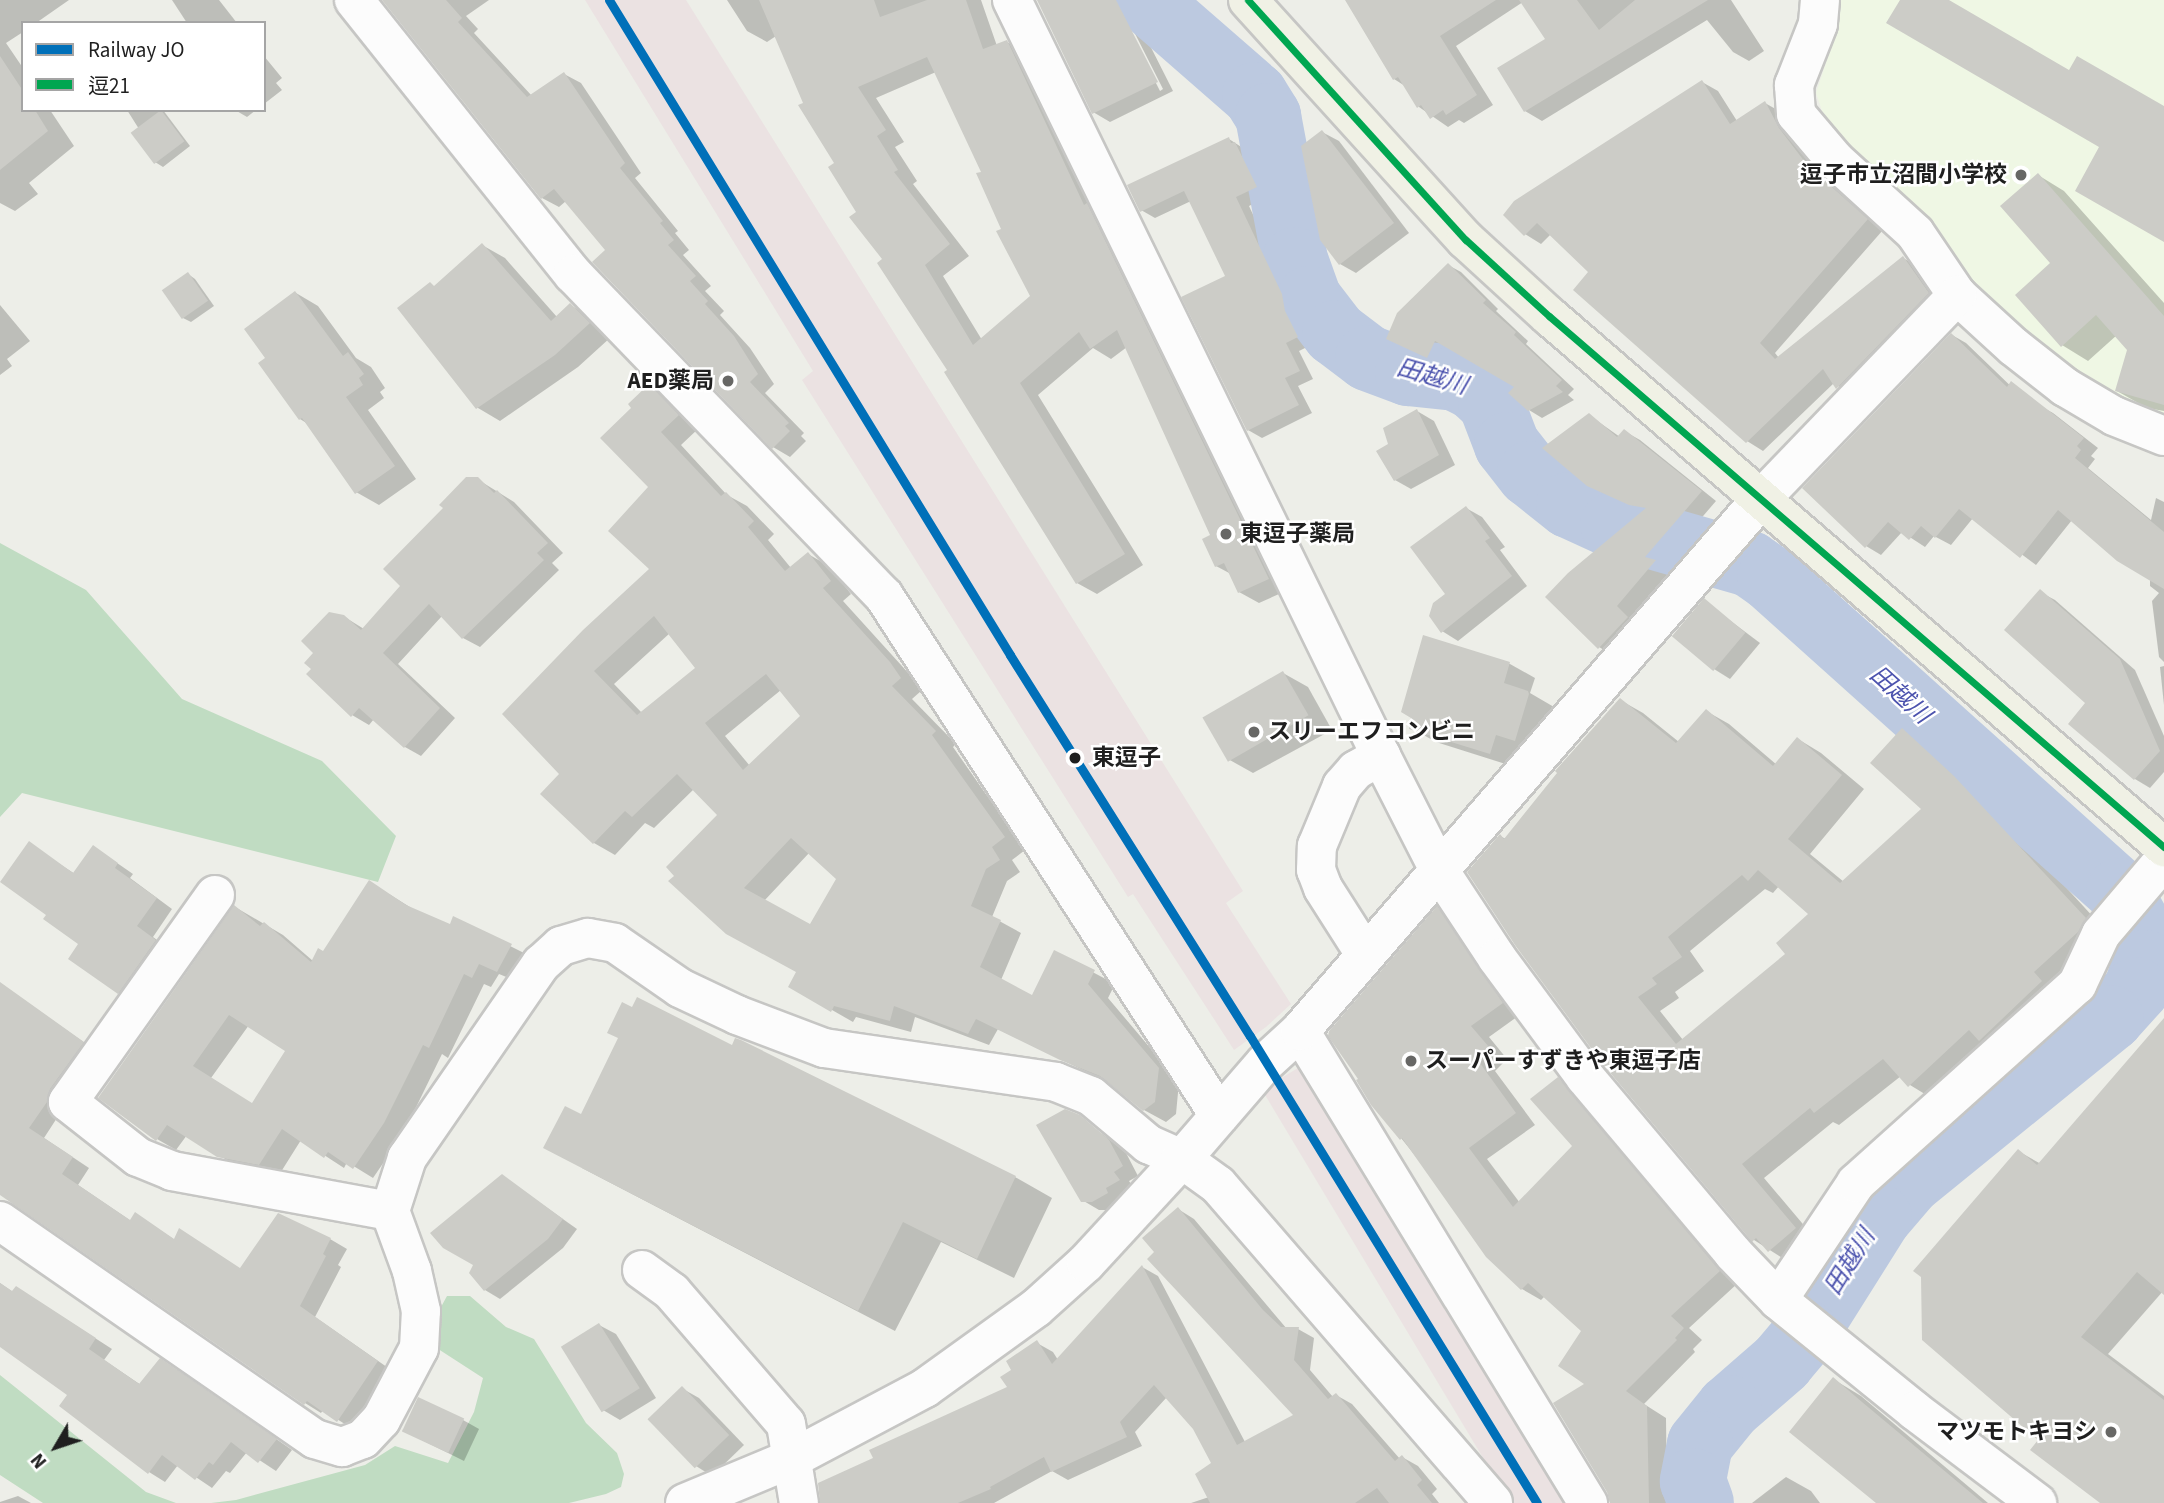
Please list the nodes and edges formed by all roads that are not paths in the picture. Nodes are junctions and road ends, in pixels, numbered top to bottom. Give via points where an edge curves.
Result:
1 (354, 0) edge
2 (1013, 0) edge
3 (1248, 0) edge
4 (1820, 0) edge
5 (1957, 295) junction
6 (2164, 436) edge
7 (1761, 499) junction
8 (1381, 755) junction
9 (2164, 847) edge
10 (2164, 860) edge
11 (1439, 870) junction
12 (215, 895) dead end
13 (1365, 954) junction
14 (1300, 1031) junction
15 (1219, 1115) junction
16 (1182, 1159) junction
17 (390, 1211) junction
18 (0, 1221) edge
19 (642, 1270) dead end
20 (1783, 1305) junction
21 (793, 1458) junction
22 (685, 1503) edge
23 (799, 1503) edge
24 (1493, 1503) edge
25 (1588, 1503) edge
26 (2037, 1503) edge

1 - 15 street via 573,274 884,596
2 - 8 street
3 - 7 main road via 1466,240
4 - 5 street via 1818,24 1794,85 1797,114 1835,160 1915,233
5 - 6 street via 2064,387 2114,416
5 - 7 street
7 - 9 main road
7 - 11 street
8 - 11 street
8 - 13 street via 1356,770 1342,786 1317,846 1316,870 1323,888
10 - 20 street via 2101,934 2077,985 1856,1183
11 - 13 street
11 - 20 street via 1497,958 1586,1077 1733,1253
12 - 17 street via 68,1102 138,1157 172,1171
13 - 14 street
14 - 15 street via 1265,1062
14 - 25 street
15 - 16 street
16 - 17 street via 1148,1144 1091,1096 1056,1082 824,1048 680,988 615,943 588,938 561,946 541,964 407,1158
16 - 21 street via 1086,1263 1017,1322 925,1388
16 - 24 street via 1218,1185
17 - 18 street via 421,1311 419,1348 381,1420 363,1439 342,1447 315,1439
19 - 21 street via 672,1292 786,1424
20 - 26 street
21 - 22 street
21 - 23 street

